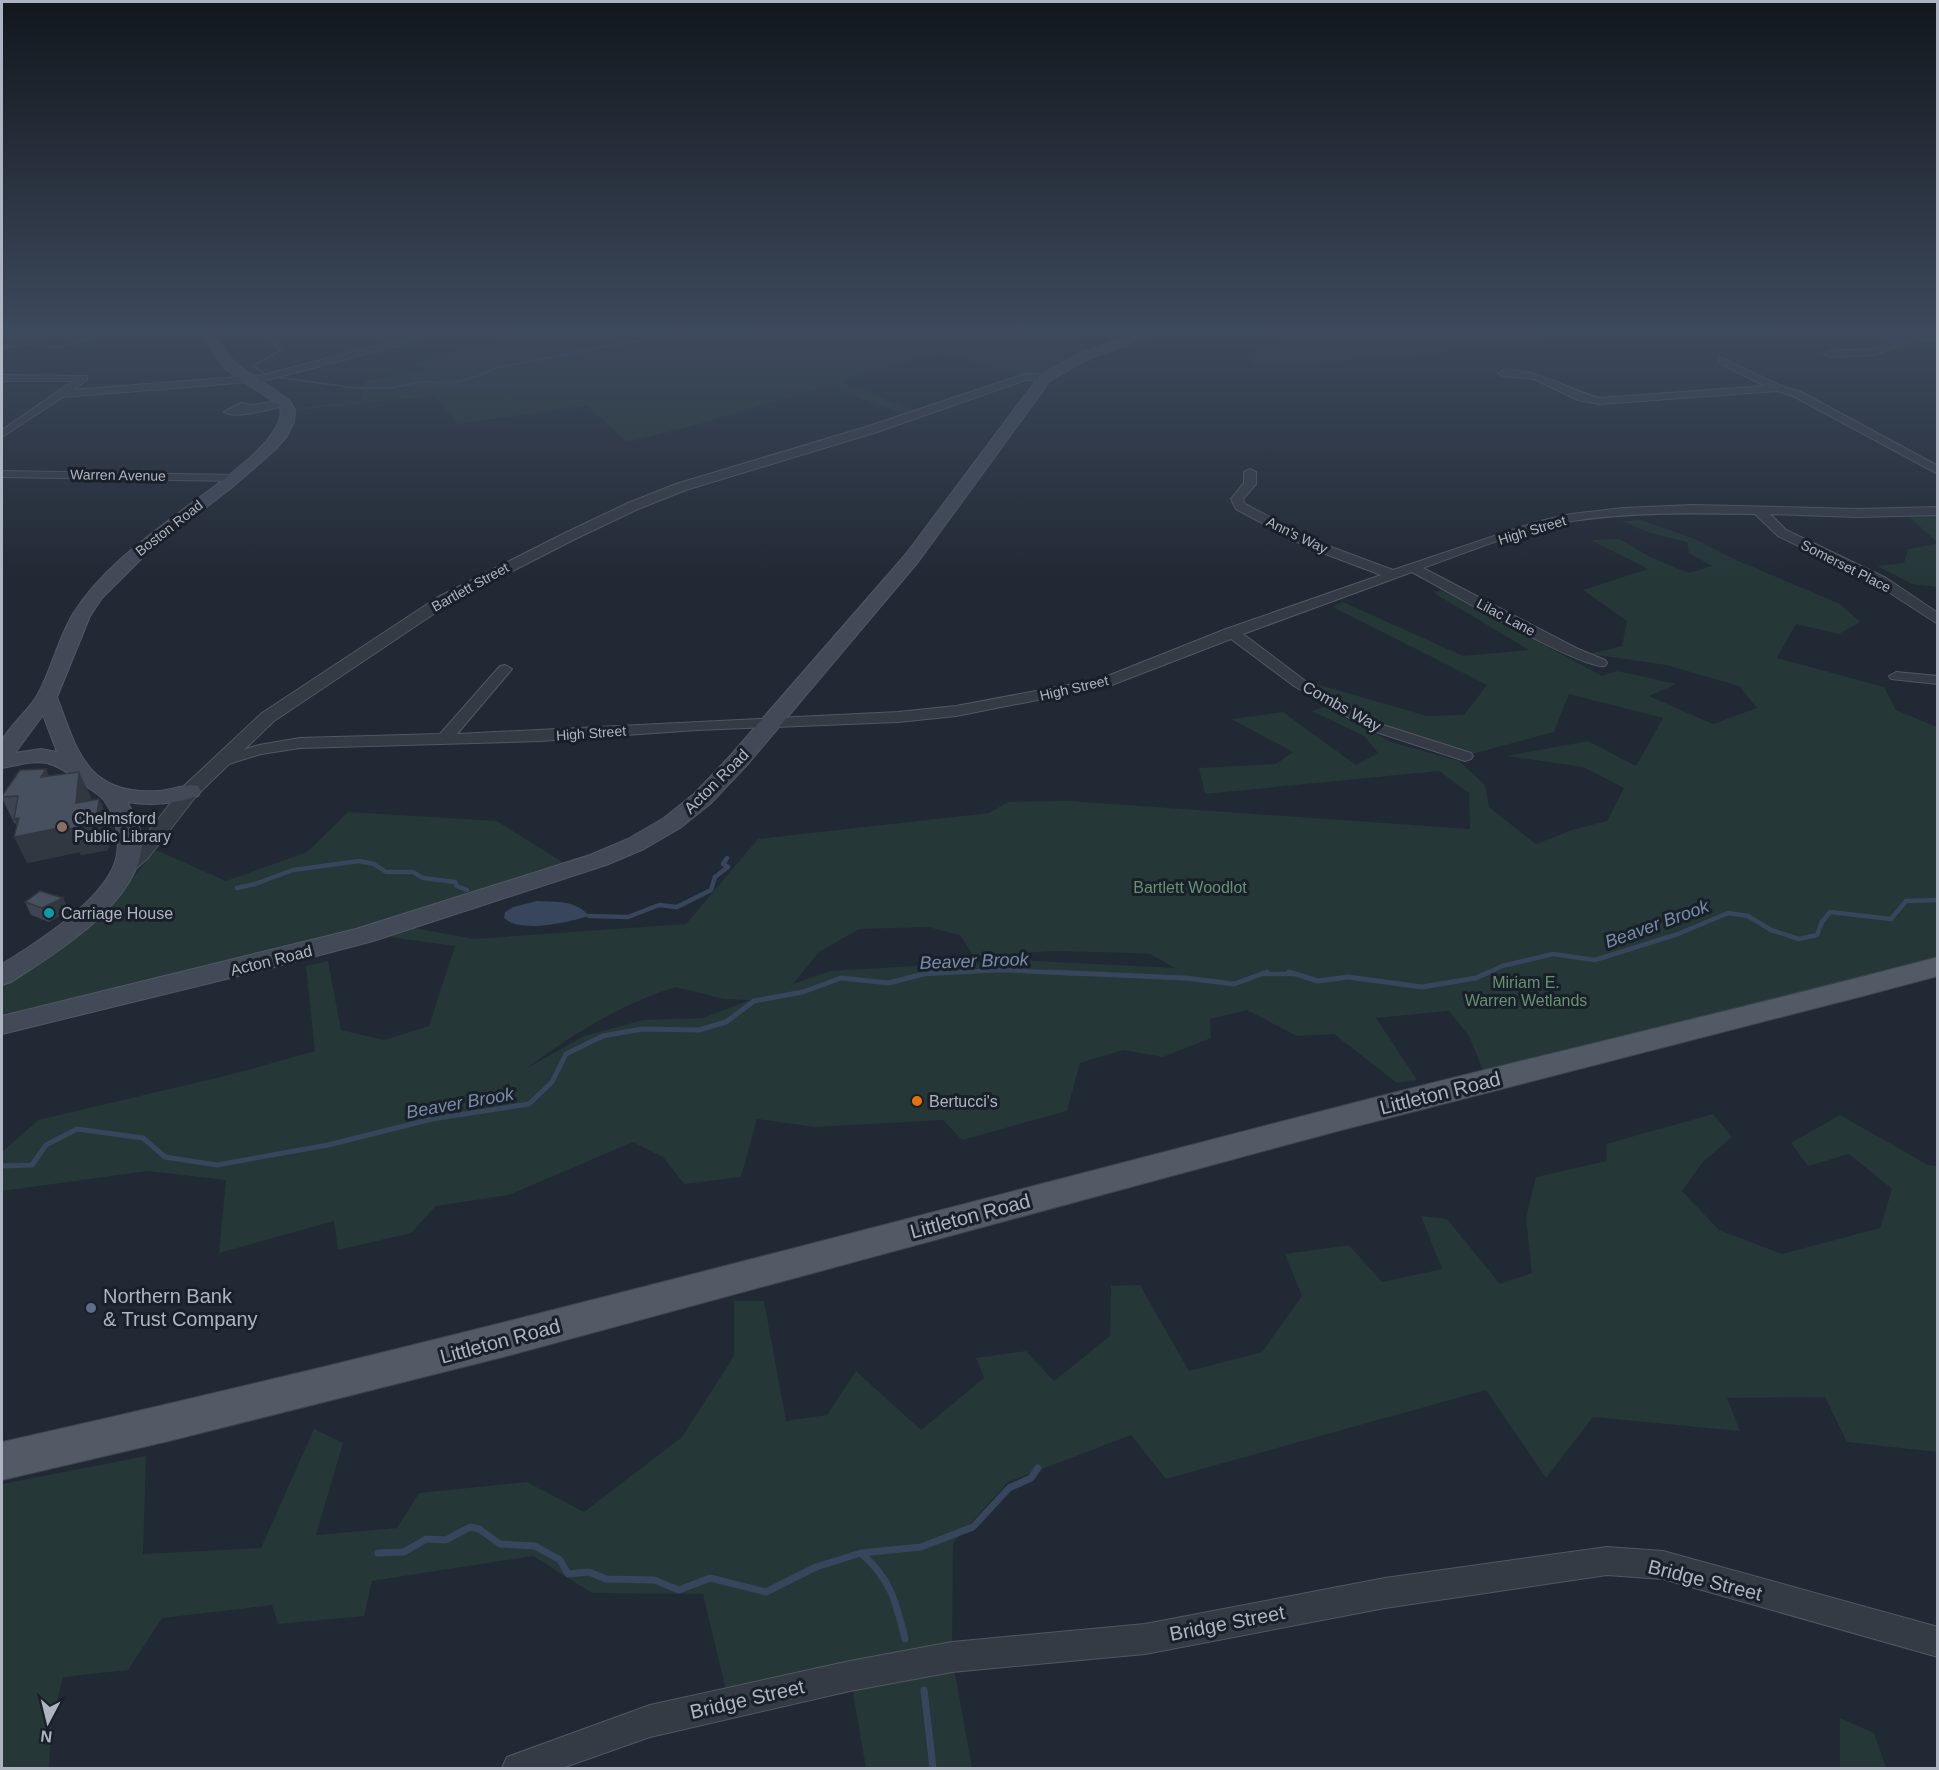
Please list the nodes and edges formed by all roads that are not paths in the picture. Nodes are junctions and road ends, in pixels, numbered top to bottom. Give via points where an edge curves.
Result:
1 (29, 416) edge
2 (288, 416) edge
3 (912, 416) edge
4 (1017, 416) edge
5 (1837, 416) edge
6 (2, 434) edge
7 (1938, 471) edge
8 (1250, 472) dead end
9 (2, 474) edge
10 (235, 478) junction
11 (1757, 509) junction
12 (1938, 511) edge
13 (1413, 568) junction
14 (1394, 575) junction
15 (1938, 620) edge
16 (1231, 632) junction
17 (1600, 663) dead end
18 (505, 669) dead end
19 (1896, 676) dead end
20 (1938, 680) edge
21 (47, 697) junction
22 (770, 723) junction
23 (443, 740) junction
24 (2, 755) edge
25 (35, 755) junction
26 (1465, 756) dead end
27 (222, 761) junction
28 (2, 762) edge
29 (78, 769) junction
30 (2, 770) edge
31 (107, 791) junction
32 (190, 791) junction
33 (125, 868) junction
34 (1938, 966) edge
35 (2, 976) edge
36 (8, 1022) edge
37 (2, 1461) edge
38 (1938, 1642) edge
39 (518, 1768) edge

1 - 6 street
2 - 10 main road, Boston Road via 280,436
3 - 27 street, Bartlett Street via 681,487 498,571 444,600 268,717
4 - 22 main road, Acton Road via 912,558
5 - 7 street
8 - 14 street, Ann's Way via 1250,484 1237,499 1240,506 1317,547
9 - 10 street, Warren Avenue
10 - 21 main road, Boston Road via 142,548 95,595 81,616
11 - 12 street, High Street
11 - 13 street, High Street via 1586,515 1540,525
11 - 15 street, Somerset Place via 1782,533 1881,581
13 - 14 street, High Street
13 - 17 street, Lilac Lane
14 - 16 street, High Street
16 - 22 street, High Street via 1104,683 1047,695 898,717
16 - 26 street, Combs Way via 1299,683 1375,727
18 - 23 street
19 - 20 street
21 - 24 main road, Boston Road
21 - 29 main road via 61,742
22 - 23 street, High Street
22 - 36 main road, Acton Road via 702,799 672,823 598,860 364,935
23 - 27 street, High Street via 300,743
25 - 28 main road
25 - 29 main road via 57,757
25 - 30 main road
27 - 32 street, Bartlett Street
29 - 31 main road
31 - 32 main road via 155,800
31 - 33 main road via 115,798 128,829 130,848
32 - 33 street, Bartlett Street via 141,854
33 - 35 main road, Bartlett Street via 93,910
34 - 37 main road, Littleton Road via 1334,1120 353,1379
38 - 39 street, Bridge Street via 1663,1565 1608,1561 1384,1593 1145,1639 952,1657 850,1676 650,1720

